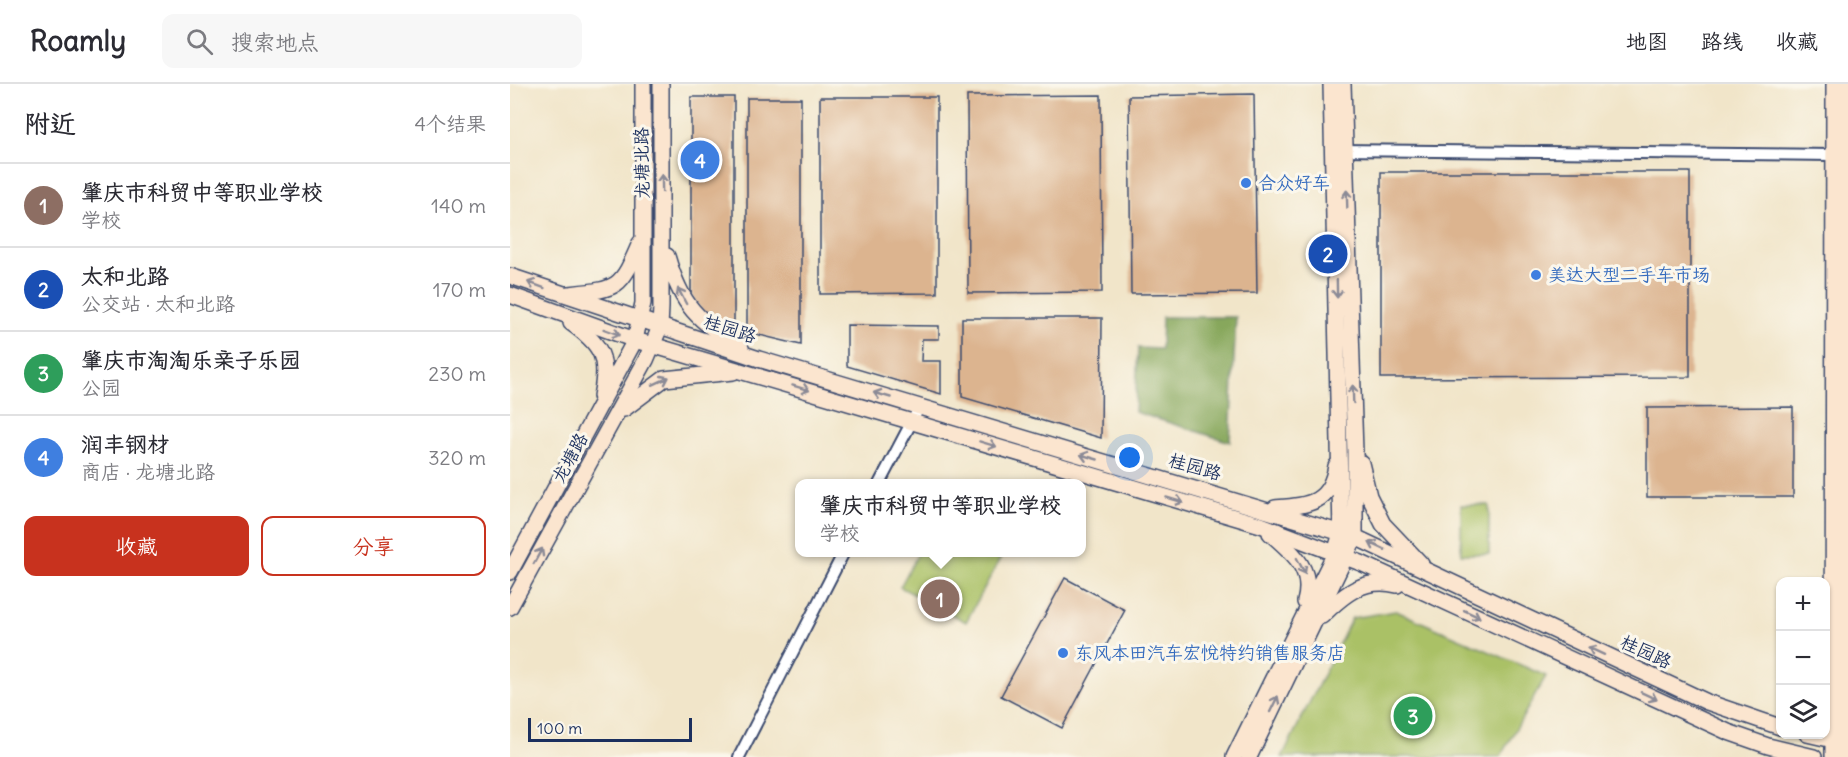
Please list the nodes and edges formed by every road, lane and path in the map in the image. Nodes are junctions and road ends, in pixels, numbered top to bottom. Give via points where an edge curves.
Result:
1 (643, 84) edge
2 (661, 84) edge
3 (1331, 84) edge
4 (1343, 84) edge
5 (1834, 84) edge
6 (1846, 84) edge
7 (1339, 150) junction
8 (1833, 155) junction
9 (644, 235) junction
10 (663, 241) junction
11 (510, 276) edge
12 (510, 295) edge
13 (562, 295) junction
14 (557, 312) junction
15 (641, 320) junction
16 (660, 327) junction
17 (635, 340) junction
18 (653, 345) junction
19 (759, 359) junction
20 (745, 371) junction
21 (920, 406) junction
22 (597, 413) junction
23 (615, 417) junction
24 (911, 421) junction
25 (1341, 439) junction
26 (1355, 452) junction
27 (881, 479) edge
28 (1266, 509) junction
29 (1261, 525) junction
30 (1348, 535) junction
31 (1340, 555) junction
32 (841, 557) edge
33 (510, 572) edge
34 (1429, 573) junction
35 (1419, 590) junction
36 (510, 607) edge
37 (1304, 628) junction
38 (1834, 654) junction
39 (1830, 664) edge
40 (1847, 669) edge
41 (1776, 714) edge
42 (1746, 717) junction
43 (1776, 726) edge
44 (1821, 739) edge
45 (1768, 746) junction
46 (1843, 746) edge
47 (739, 757) edge
48 (1234, 757) edge
49 (1249, 757) edge
50 (1785, 757) edge
51 (1814, 757) edge
52 (1833, 757) edge

1 - 9 main road, 龙塘北路
10 -> 2 main road, 龙塘北路
3 - 7 main road
4 - 7 main road
5 - 8 main road
6 - 40 main road
7 - 8 street
7 -> 25 main road
26 -> 7 main road
8 - 38 main road
9 - 13 main road via 619,284 610,289
9 - 15 main road, 龙塘北路
10 - 16 main road, 龙塘路
19 -> 10 main road via 702,321 688,307
13 -> 11 main road, 桂园路
12 - 14 main road
13 - 15 main road, 桂园路
14 -> 17 main road
14 - 22 main road via 588,335 602,355 605,378
15 - 16 main road, 桂园路
15 - 17 main road, 龙塘北路
16 - 18 main road, 龙塘路
16 - 19 main road, 桂园路
17 - 18 main road
17 - 22 main road, 龙塘北路
18 - 20 main road
18 - 23 main road, 龙塘路
21 -> 19 main road, 桂园路
23 -> 20 main road via 664,378
20 -> 24 main road
21 - 24 street
28 -> 21 main road, 桂园路
22 - 33 main road
36 -> 23 main road, 龙塘路
24 - 27 street
24 -> 29 main road
25 - 28 main road via 1334,479 1320,499 1309,505
25 - 30 main road
26 - 30 main road
26 - 34 main road via 1383,524
28 - 30 main road, 桂园路
29 - 31 main road
29 -> 37 main road via 1293,553 1304,570 1308,591
30 - 31 main road
34 -> 30 main road, 桂园路
31 - 35 main road
31 - 37 main road
32 - 47 street
42 -> 34 main road, 桂园路
35 - 37 main road via 1388,583 1359,586
35 -> 45 main road via 1728,732
37 - 48 main road
49 -> 37 main road
38 - 39 main road
38 - 46 main road
40 - 46 main road
41 - 42 main road
42 - 43 main road, 桂园路
44 - 46 main road
45 - 50 main road
45 - 51 main road
46 - 52 main road

